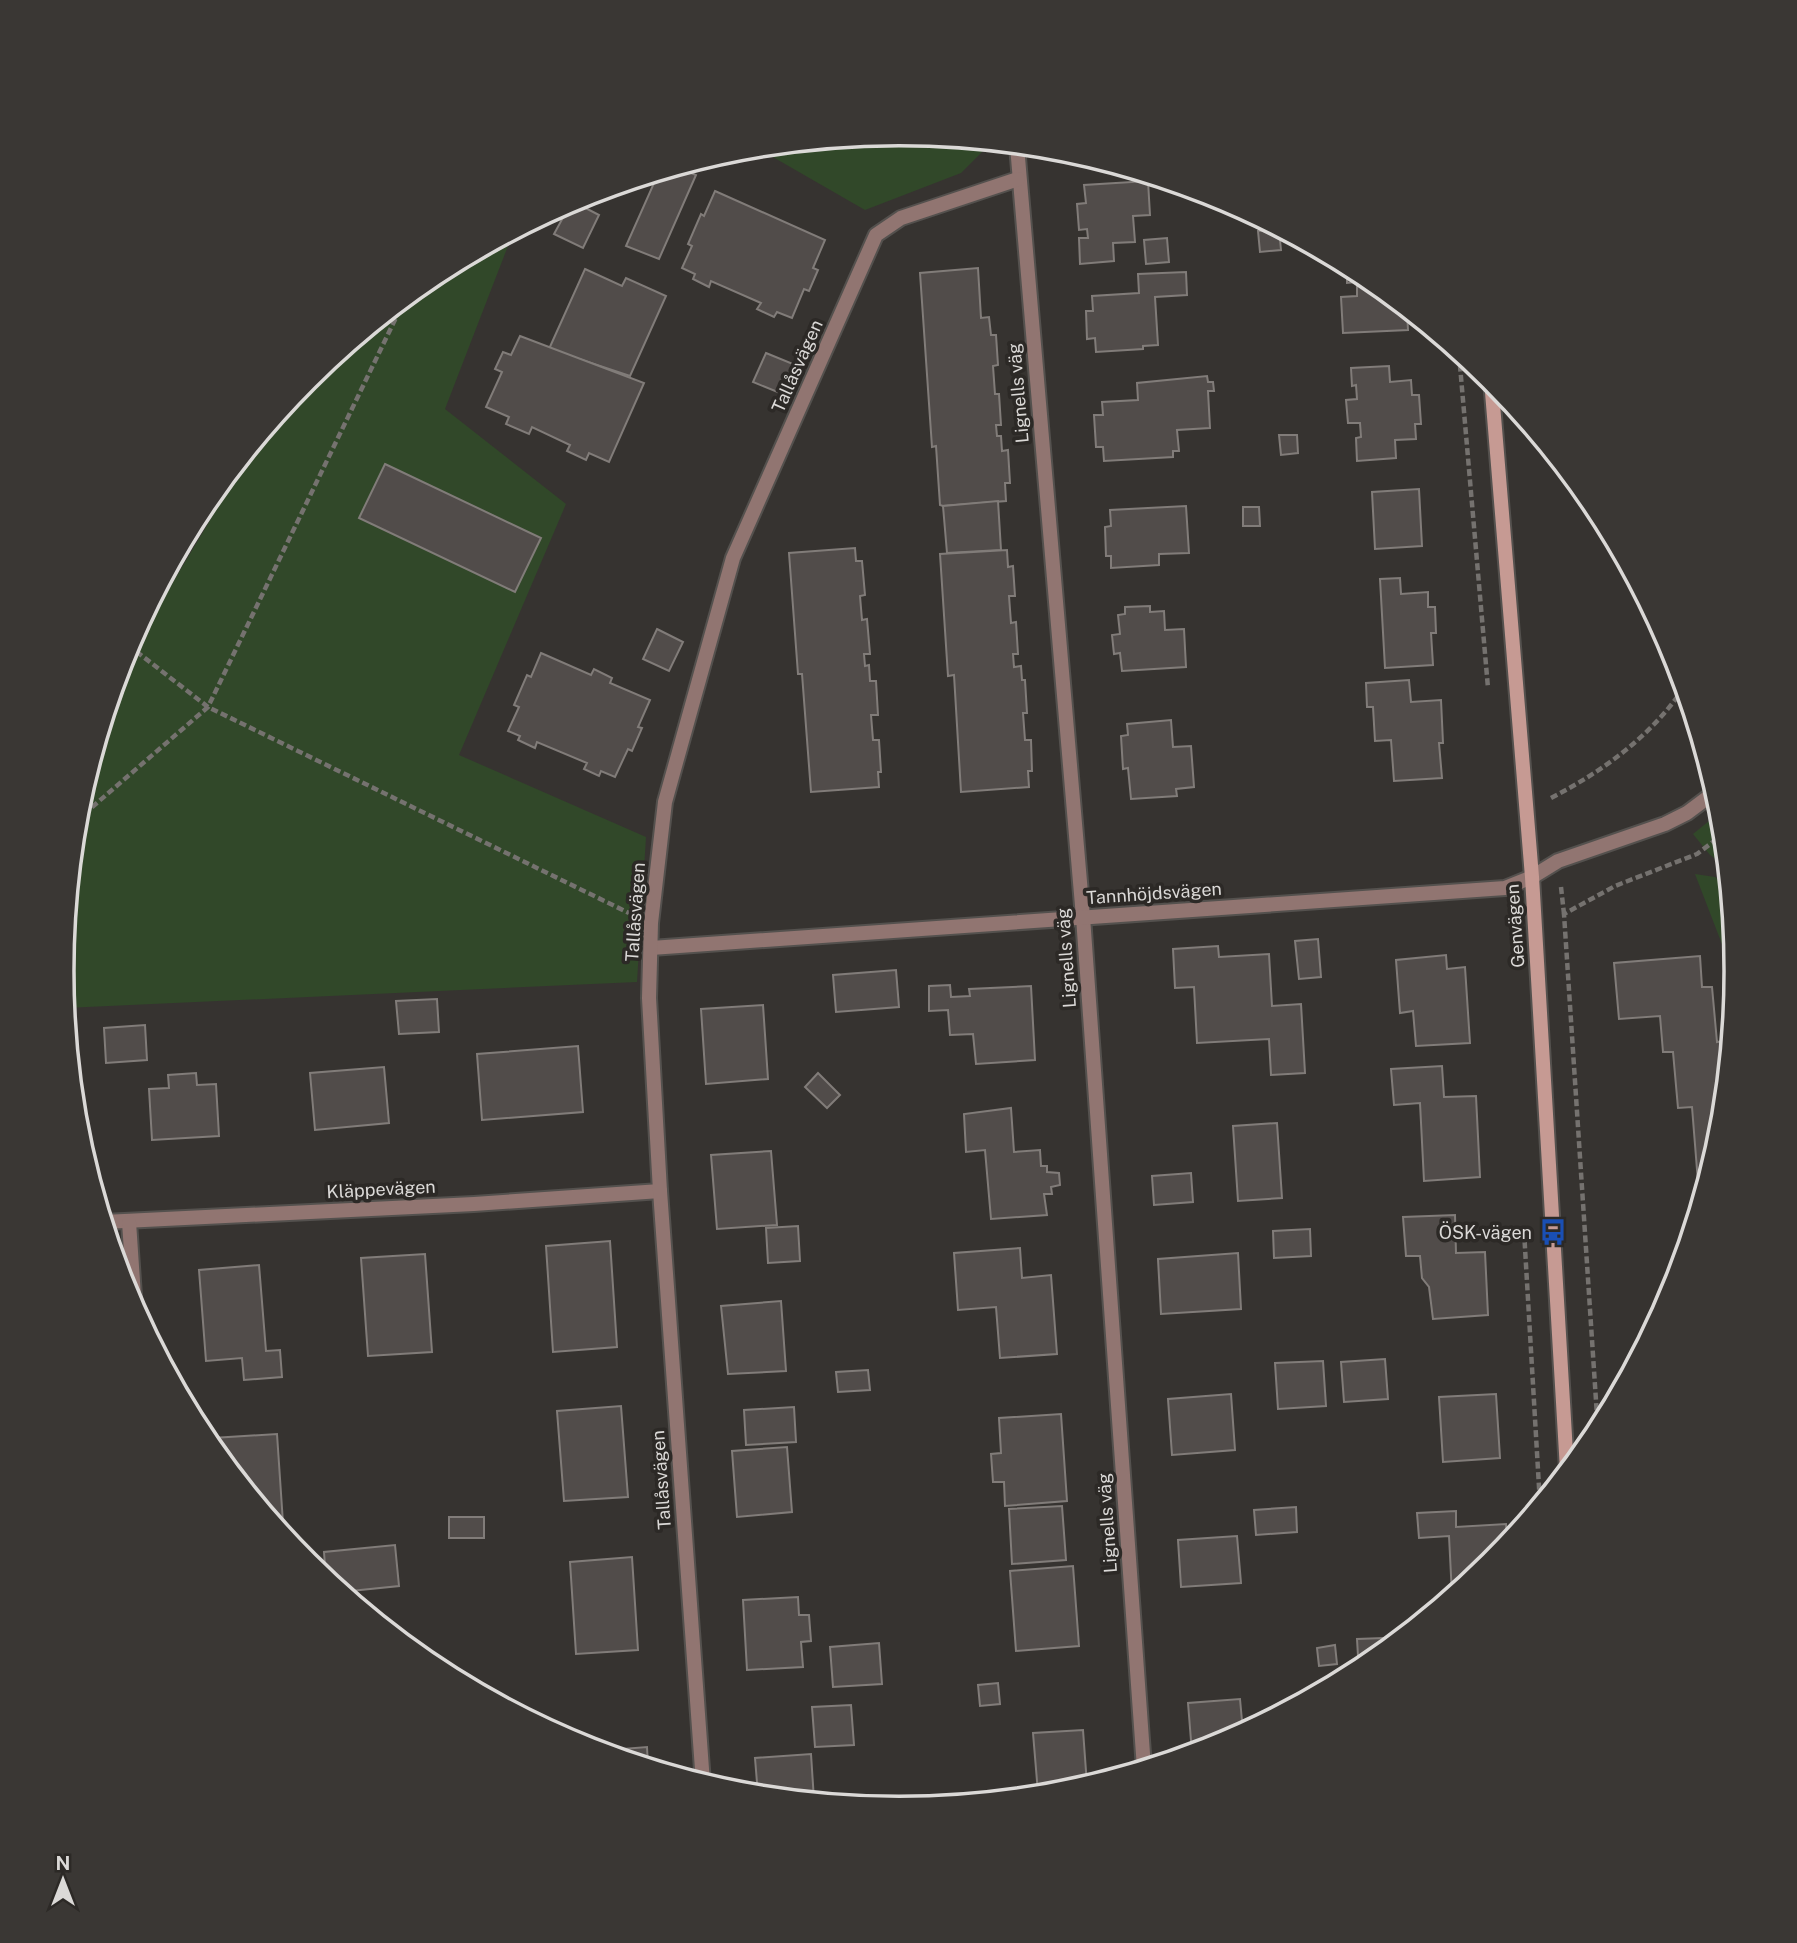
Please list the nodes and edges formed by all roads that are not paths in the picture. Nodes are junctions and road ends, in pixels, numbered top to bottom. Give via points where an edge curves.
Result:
1 (1017, 156) edge
2 (1018, 179) junction
3 (1493, 399) edge
4 (1705, 799) edge
5 (1532, 877) junction
6 (1083, 918) junction
7 (651, 948) junction
8 (660, 1191) junction
9 (113, 1222) edge
10 (129, 1222) junction
11 (133, 1279) edge
12 (1566, 1455) edge
13 (1143, 1759) edge
14 (702, 1772) edge

1 - 2 street, Lignells väg
2 - 6 street, Lignells väg
2 - 7 street, Tallåsvägen via 901,218 876,235 733,558 664,802
3 - 5 street, Genvägen
4 - 5 street via 1665,824 1558,861
5 - 6 street, Tannhöjdsvägen via 1505,888
5 - 12 street, Genvägen
6 - 7 street, Tannhöjdsvägen
6 - 13 street, Lignells väg
7 - 8 street, Tallåsvägen via 649,998
8 - 10 street, Kläppevägen
8 - 14 street, Tallåsvägen
9 - 10 street, Kläppevägen
10 - 11 street

